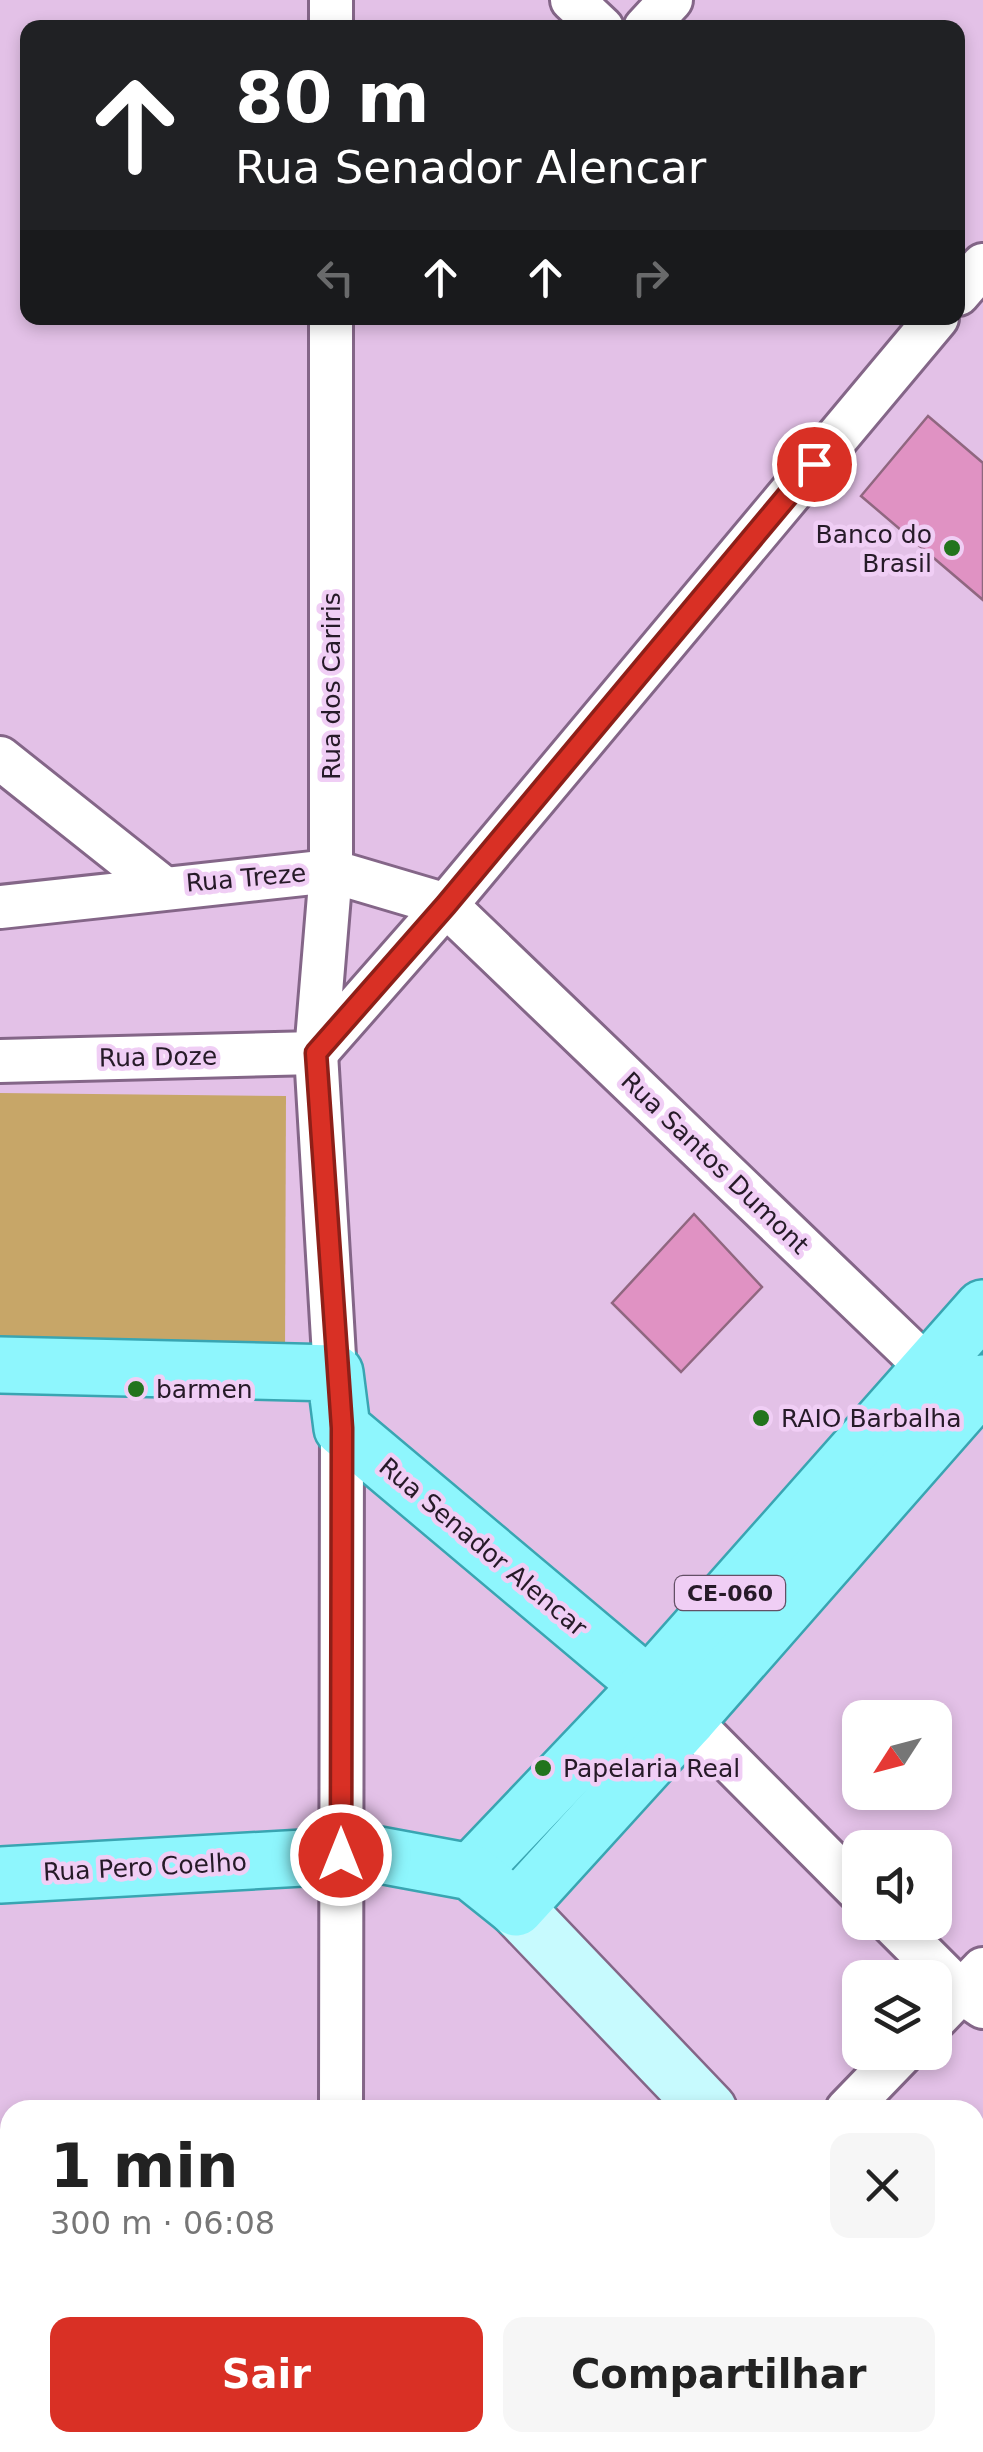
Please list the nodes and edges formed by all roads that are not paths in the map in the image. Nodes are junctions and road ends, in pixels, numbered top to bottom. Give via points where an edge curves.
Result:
1 (572, 0) edge
2 (671, 0) edge
3 (593, 20) edge
4 (652, 20) edge
5 (983, 265) edge
6 (965, 286) edge
7 (331, 325) edge
8 (931, 325) edge
9 (0, 758) edge
10 (331, 871) junction
11 (161, 886) junction
12 (446, 905) junction
13 (0, 906) edge
14 (316, 1053) junction
15 (0, 1061) edge
16 (983, 1308) edge
17 (0, 1365) edge
18 (335, 1373) junction
19 (965, 1394) edge
20 (342, 1428) junction
21 (668, 1703) junction
22 (341, 1855) junction
23 (471, 1872) junction
24 (842, 1874) edge
25 (0, 1875) edge
26 (516, 1908) junction
27 (909, 1940) edge
28 (965, 1997) edge
29 (885, 2070) edge
30 (340, 2100) edge
31 (699, 2100) edge
32 (856, 2100) edge

1 - 3 street
2 - 4 street
5 - 6 street
7 - 10 street, Rua dos Cariris
8 - 12 street
9 - 11 street, Rua Treze
10 - 11 street, Rua Treze
10 - 12 street, Rua Treze
10 - 14 street, Rua dos Cariris
11 - 13 street, Rua Treze
12 - 14 street
12 - 19 street, Rua Santos Dumont
14 - 15 street, Rua Doze
14 - 18 street, Rua dos Cariris
16 - 19 main road, CE-060
17 - 18 main road
18 - 20 main road
19 - 21 main road, CE-060
20 - 21 main road, Rua Senador Alencar
20 - 22 street
21 - 23 main road, CE-060
21 - 24 street, Rua Senador Alencar
21 - 26 main road, CE-060
22 - 23 main road, Rua Pero Coelho via 374,1854
22 - 25 main road, Rua Pero Coelho
22 - 30 street
23 - 26 main road, Rua Pero Coelho
26 - 31 street
27 - 28 street
29 - 32 street

